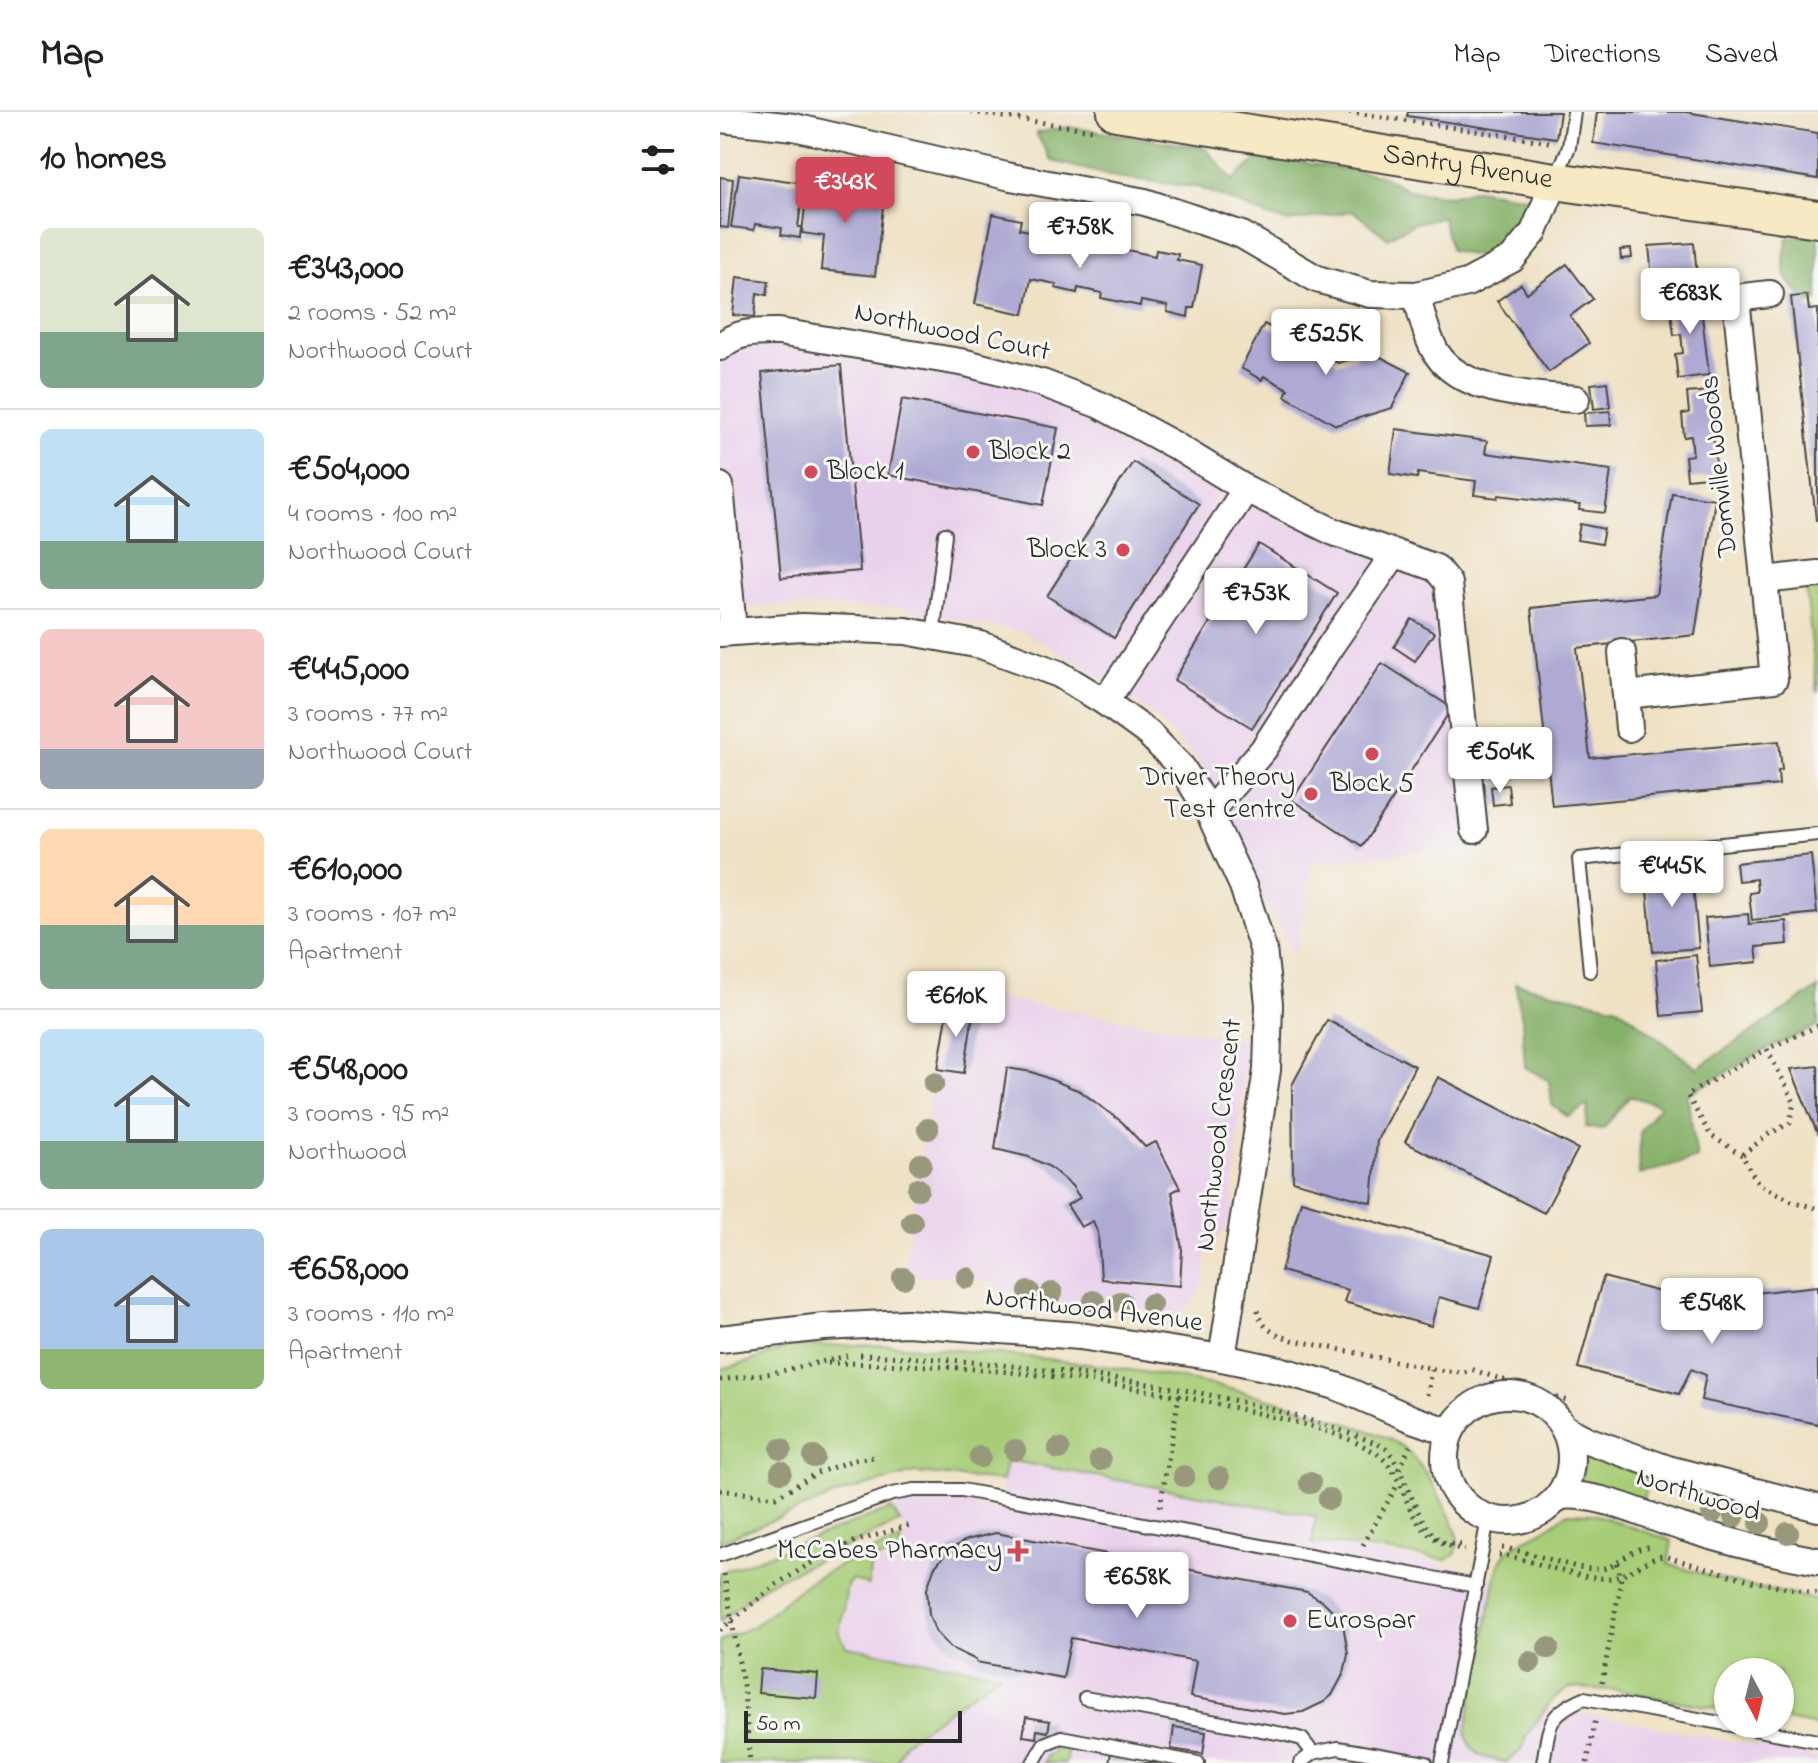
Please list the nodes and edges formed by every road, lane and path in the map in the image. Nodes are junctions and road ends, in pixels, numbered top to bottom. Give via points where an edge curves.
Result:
1 (1116, 112) edge
2 (1349, 112) edge
3 (1574, 112) edge
4 (720, 119) edge
5 (1554, 143) dead end
6 (1555, 181) junction
7 (1818, 219) edge
8 (1770, 294) dead end
9 (1416, 295) junction
10 (1736, 298) junction
11 (1708, 301) dead end
12 (720, 347) edge
13 (1576, 399) dead end
14 (720, 486) edge
15 (1246, 489) junction
16 (945, 534) dead end
17 (1395, 553) junction
18 (1818, 574) edge
19 (1764, 580) junction
20 (727, 632) edge
21 (933, 636) junction
22 (1622, 652) dead end
23 (1626, 695) junction
24 (1105, 702) junction
25 (1629, 728) dead end
26 (1209, 812) junction
27 (1474, 830) dead end
28 (1818, 834) edge
29 (1590, 971) dead end
30 (1818, 1026) edge
31 (1767, 1049) junction
32 (1742, 1155) junction
33 (1818, 1209) edge
34 (1231, 1298) junction
35 (720, 1339) edge
36 (1222, 1358) junction
37 (828, 1363) dead end
38 (720, 1380) edge
39 (1179, 1392) junction
40 (1570, 1418) junction
41 (1450, 1432) junction
42 (874, 1457) dead end
43 (1403, 1476) junction
44 (1398, 1484) junction
45 (720, 1490) edge
46 (1559, 1496) junction
47 (1818, 1508) edge
48 (1488, 1519) junction
49 (913, 1524) dead end
50 (1156, 1528) junction
51 (1482, 1550) junction
52 (721, 1555) edge
53 (1818, 1561) edge
54 (1616, 1563) junction
55 (1352, 1564) junction
56 (1621, 1576) junction
57 (1476, 1586) junction
58 (1818, 1593) edge
59 (732, 1621) junction
60 (720, 1630) edge
61 (1085, 1698) dead end
62 (1599, 1701) junction
63 (1818, 1741) edge
64 (1313, 1753) junction
65 (750, 1763) edge
66 (1033, 1763) edge
67 (1198, 1763) edge
68 (1300, 1763) edge
69 (1426, 1763) edge
70 (1442, 1763) edge
71 (1543, 1763) edge
72 (1587, 1763) edge

1 - 6 main road, Santry Avenue
2 - 5 path
3 - 6 lane via 1569,147
4 - 9 street via 794,127 1145,202 1242,235 1317,279 1370,294
6 - 7 main road, Santry Avenue
6 - 9 street via 1534,232 1512,259 1467,283
8 - 10 street
9 - 13 street via 1438,356 1461,375 1486,387
10 - 11 street
10 - 19 street, Domville Woods
12 - 15 street, Northwood Court via 741,335 779,332 966,363 1042,383 1100,405
14 - 20 street
15 - 17 street, Northwood Court via 1334,532
15 - 24 street
16 - 21 lane
17 - 26 street via 1263,750
17 - 27 street, Northwood Court via 1436,568 1448,583
18 - 19 street, Domville Woods
19 - 23 street, Domville Woods via 1774,679
20 - 21 street, Northwood Crescent via 802,627
21 - 24 street, Northwood Crescent via 981,645 1059,674
22 - 23 street
23 - 25 street
24 - 26 street, Northwood Crescent via 1148,733 1182,768
26 - 34 street, Northwood Crescent via 1243,886 1263,949 1269,1004 1267,1070
28 - 29 lane via 1579,859
30 - 31 path
31 - 32 path via 1794,1102 1790,1123
31 - 32 path via 1687,1095 1711,1136
32 - 33 path via 1758,1184
34 - 36 street, Northwood Crescent
34 - 40 path via 1258,1304 1270,1333 1444,1371 1473,1370 1562,1398
35 - 36 street, Northwood Avenue via 907,1323 1080,1336
36 - 41 street, Northwood Avenue via 1336,1386
37 - 39 path via 953,1366
38 - 39 path via 852,1355 941,1358 1104,1377
39 - 43 path via 1285,1413 1362,1438 1385,1447
39 - 44 path via 1327,1432 1371,1450 1389,1462
39 - 50 path
40 - 41 street via 1516,1395 1496,1396 1477,1403
40 - 46 street via 1571,1462
40 - 47 street, Northwood via 1587,1440 1668,1469
41 - 48 street via 1446,1474 1469,1509
42 - 45 path via 827,1469 776,1497
43 - 44 path
43 - 51 path via 1417,1512 1437,1538
44 - 51 path via 1421,1527 1435,1540
44 - 55 path
46 - 48 street via 1528,1519
46 - 53 street, Northwood via 1595,1498 1686,1529
48 - 51 lane
49 - 59 path via 867,1537 813,1562
50 - 52 lane via 962,1490 914,1490
50 - 55 lane
51 - 54 path via 1515,1549 1589,1569
51 - 56 path via 1598,1578
51 - 57 lane
52 - 59 path
54 - 56 path
54 - 58 path via 1641,1546 1655,1547
55 - 57 lane
56 - 58 path via 1663,1556
56 - 62 path
57 - 70 lane
59 - 60 path
59 - 65 path
61 - 64 lane via 1283,1734 1302,1739
62 - 63 lane
62 - 71 lane via 1584,1698 1551,1720
62 - 72 path
64 - 68 lane
64 - 69 lane via 1338,1748
66 - 67 lane via 1044,1744 1061,1737

